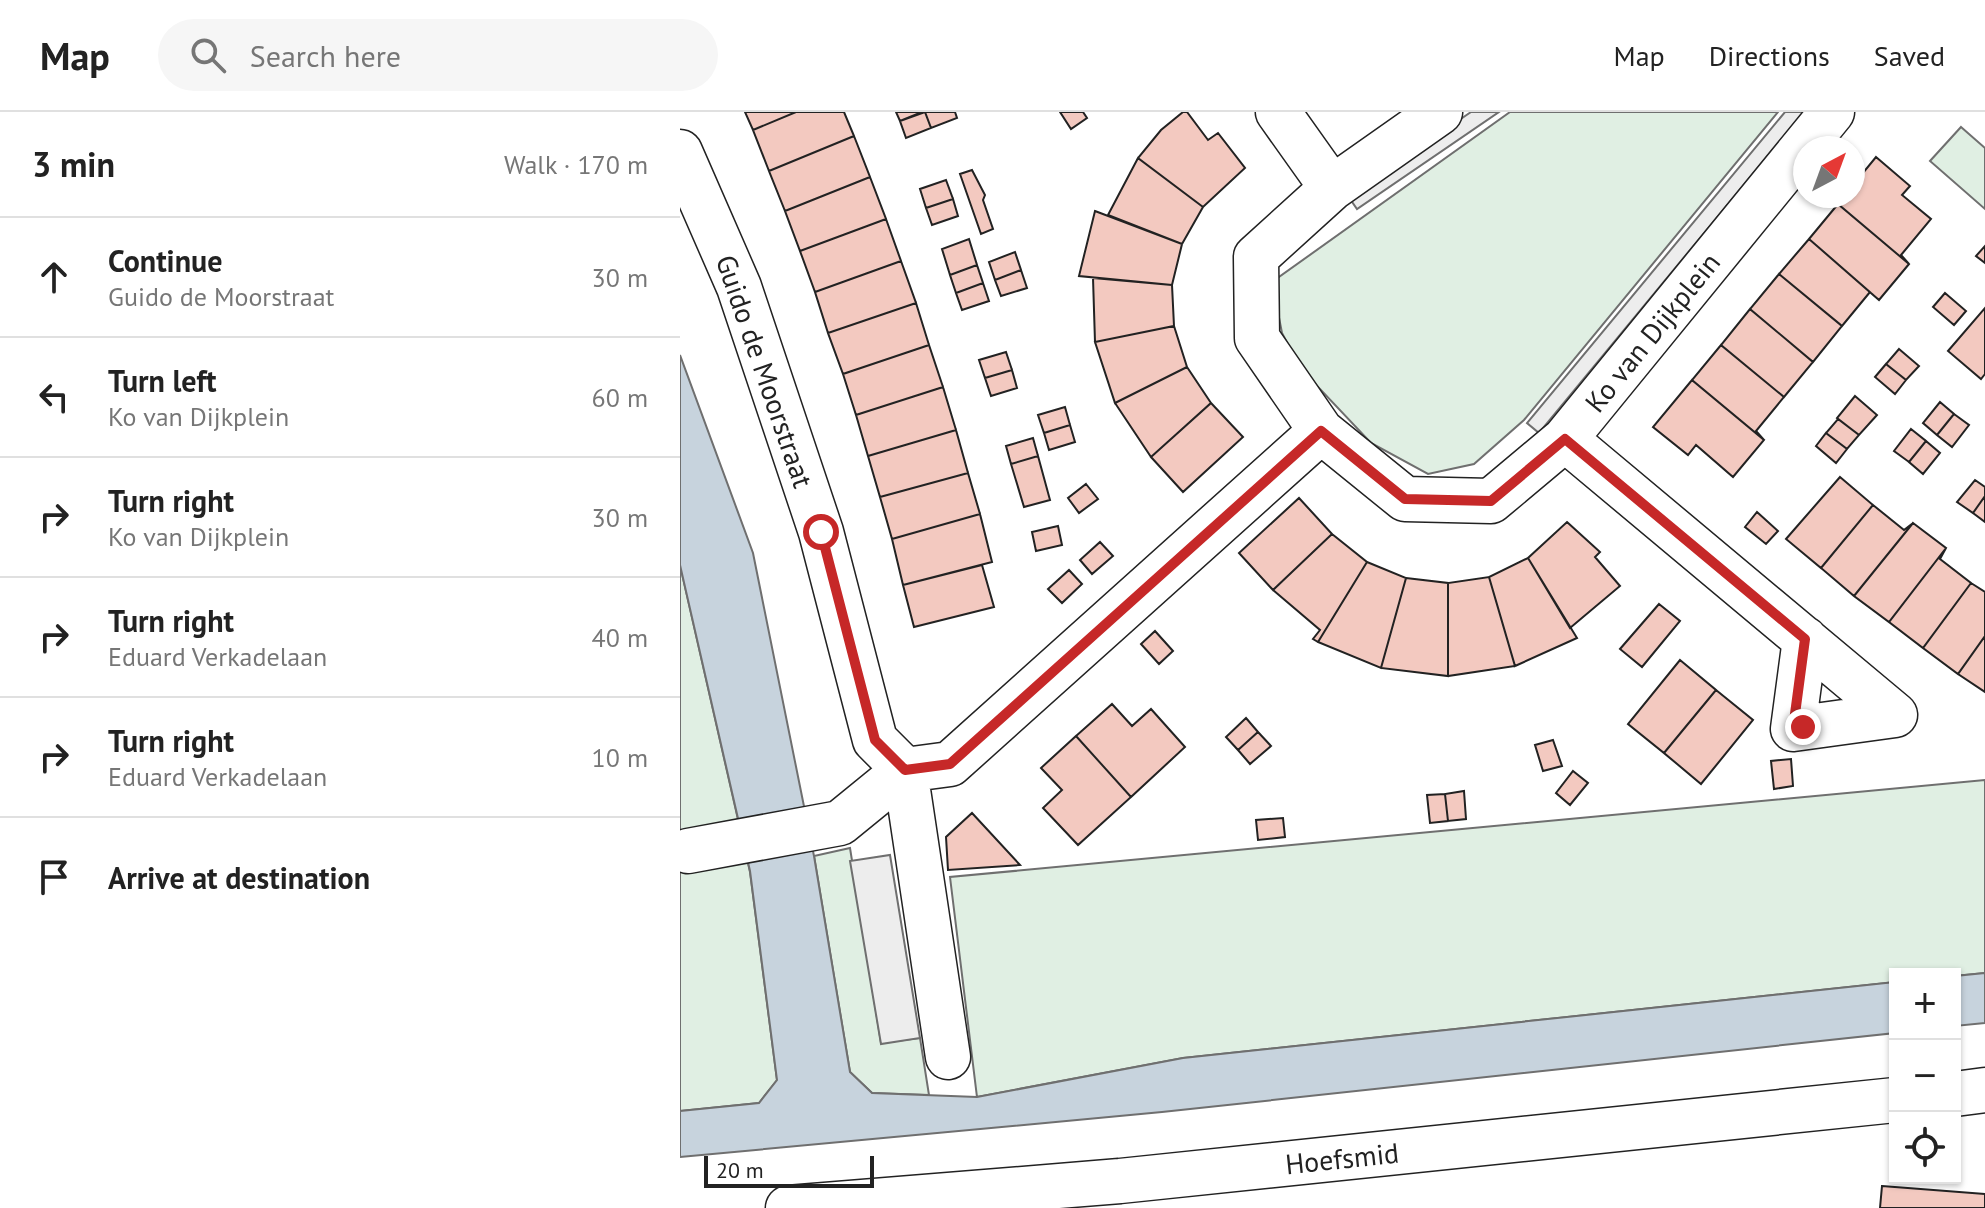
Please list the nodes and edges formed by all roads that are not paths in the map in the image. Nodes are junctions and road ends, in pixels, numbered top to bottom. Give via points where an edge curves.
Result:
1 (1278, 112) edge
2 (1440, 112) edge
3 (1832, 112) edge
4 (680, 152) edge
5 (1332, 188) junction
6 (1321, 431) junction
7 (1565, 439) junction
8 (1805, 639) dead end
9 (905, 770) junction
10 (708, 849) dead end
11 (948, 1057) dead end
12 (1985, 1090) edge
13 (1961, 1093) edge
14 (1889, 1101) edge
15 (1119, 1194) edge
16 (788, 1208) edge

1 - 5 street
2 - 5 street, Ko van Dijkplein
3 - 7 street, Ko van Dijkplein
4 - 9 street, Guido de Moorstraat via 739,287 821,532 875,740
5 - 6 street, Ko van Dijkplein via 1256,257 1257,338
6 - 7 street, Ko van Dijkplein via 1405,499 1491,501
6 - 9 street via 950,764
7 - 8 street
9 - 10 street via 840,823
9 - 11 street
12 - 13 street
14 - 15 street, Hoefsmid
15 - 16 street, Hoefsmid

